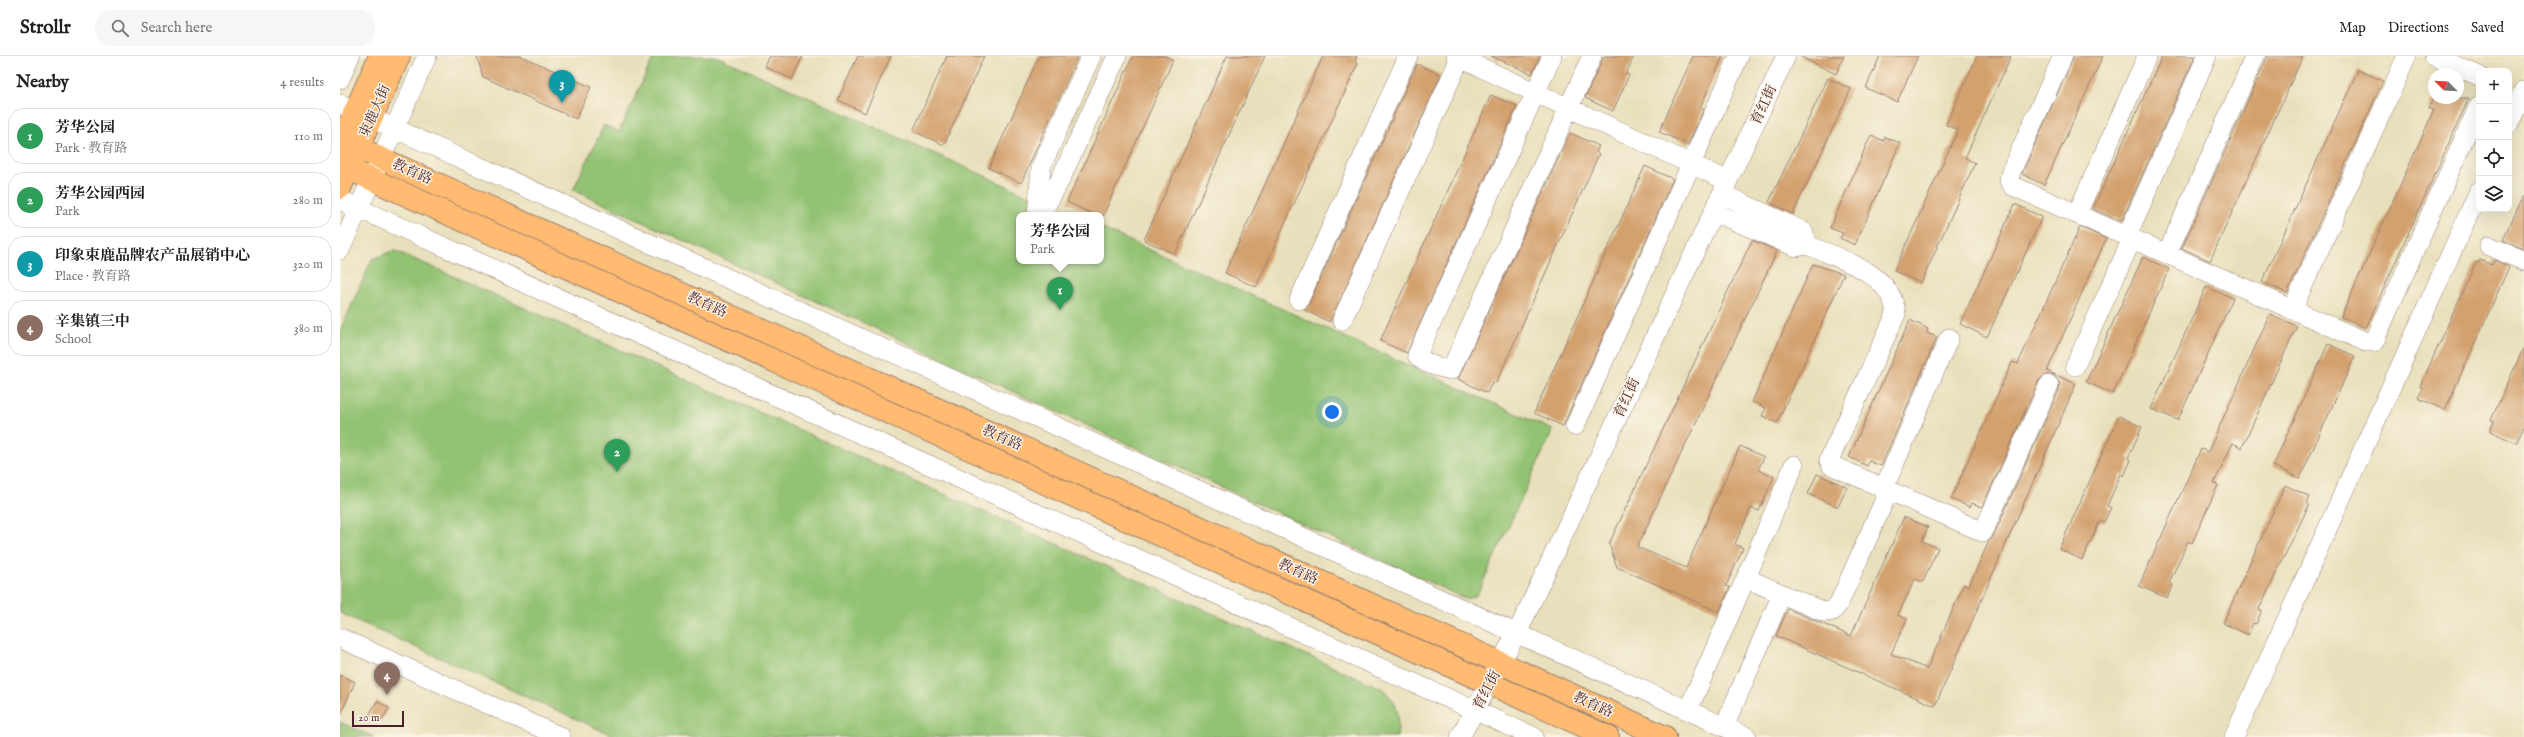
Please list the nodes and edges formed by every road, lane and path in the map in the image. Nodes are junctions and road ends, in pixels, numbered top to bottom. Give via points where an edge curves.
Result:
1 (350, 56) edge
2 (380, 56) edge
3 (399, 56) edge
4 (427, 56) edge
5 (1091, 56) edge
6 (1117, 56) edge
7 (1408, 56) edge
8 (1552, 56) edge
9 (1592, 56) edge
10 (1738, 56) edge
11 (1786, 56) edge
12 (2063, 56) edge
13 (2147, 56) edge
14 (2207, 56) edge
15 (2255, 56) edge
16 (2407, 56) edge
17 (2434, 56) edge
18 (1459, 57) edge
19 (2476, 75) edge
20 (340, 79) edge
21 (1536, 92) junction
22 (2518, 92) edge
23 (1569, 108) junction
24 (356, 111) edge
25 (2476, 112) edge
26 (2512, 113) edge
27 (394, 129) junction
28 (345, 143) edge
29 (381, 158) junction
30 (1691, 164) junction
31 (343, 174) edge
32 (371, 179) junction
33 (1725, 187) junction
34 (2476, 198) edge
35 (340, 200) edge
36 (358, 209) junction
37 (1037, 212) edge
38 (1043, 212) edge
39 (1714, 212) junction
40 (2077, 214) junction
41 (2129, 237) junction
42 (1808, 245) junction
43 (2489, 246) dead end
44 (340, 250) edge
45 (2167, 254) junction
46 (2524, 261) edge
47 (1298, 300) dead end
48 (2292, 310) junction
49 (1342, 320) dead end
50 (1949, 338) dead end
51 (2076, 366) dead end
52 (2049, 385) dead end
53 (1575, 426) dead end
54 (1794, 465) dead end
55 (1886, 489) junction
56 (1746, 578) junction
57 (1782, 594) junction
58 (1516, 633) junction
59 (340, 638) edge
60 (1501, 663) junction
61 (1490, 684) junction
62 (1688, 710) junction
63 (1476, 711) junction
64 (1724, 727) junction
65 (561, 737) edge
66 (1460, 737) edge
67 (1534, 737) edge
68 (1608, 737) edge
69 (1665, 737) edge
70 (1747, 737) edge
71 (2234, 737) edge

1 - 20 street
2 - 24 main road, 束鹿大街
3 - 24 main road, 束鹿大街
4 - 27 street
5 - 37 street via 1041,167
6 - 38 street
7 - 47 street
8 - 21 street
9 - 23 street
10 - 30 street
11 - 33 street, 育红街
12 - 40 street via 2011,171 2009,181 2013,186
13 - 40 street
14 - 41 street
15 - 45 street
16 - 48 street
17 - 19 street
18 - 21 street
18 - 49 street
21 - 23 street
21 - 23 street via 1417,355 1433,366 1451,370
22 - 26 street
23 - 30 street
24 - 27 street
24 - 28 main road, 束鹿大街
25 - 48 street via 2374,342 2366,342
27 - 29 street
27 - 58 street
28 - 29 main road, 教育路
28 - 31 main road, 束鹿大街
29 - 32 street
29 - 60 main road, 教育路
30 - 33 street
30 - 53 street
31 - 32 main road, 教育路
32 - 36 street
32 - 61 main road, 教育路
33 - 39 street, 育红街
33 - 42 street via 1803,231
34 - 71 street
35 - 36 street
36 - 44 street
36 - 63 street
39 - 42 street via 1796,247
39 - 58 street, 育红街
40 - 41 street
41 - 45 street
41 - 51 street
42 - 55 street via 1872,274 1895,303 1896,314 1830,460 1831,465
43 - 46 street
45 - 48 street
50 - 55 street
52 - 55 street via 1983,532
54 - 56 street
55 - 57 street via 1839,603 1833,611 1824,612
56 - 57 street
56 - 62 street
57 - 64 street
58 - 60 street, 育红街
58 - 62 street
59 - 65 street
60 - 61 street, 育红街
60 - 69 main road, 教育路
61 - 63 street, 育红街
61 - 68 main road, 教育路
62 - 64 street
63 - 66 street, 育红街
63 - 67 street
64 - 70 street

